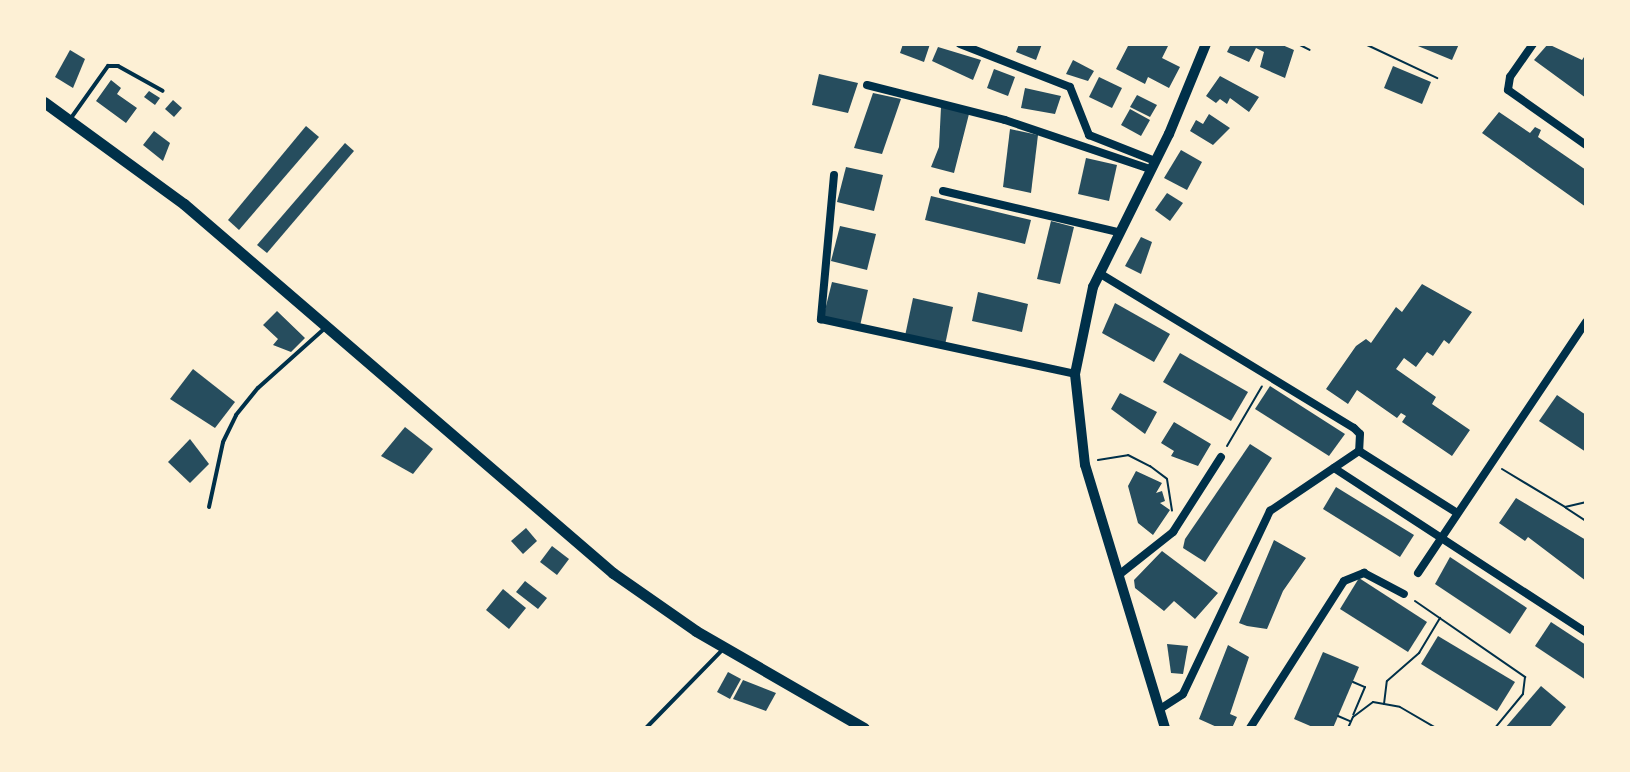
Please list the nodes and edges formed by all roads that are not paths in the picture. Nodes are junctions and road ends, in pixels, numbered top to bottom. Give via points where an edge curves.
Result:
1 (960, 44) edge
2 (1206, 44) edge
3 (1533, 44) edge
4 (867, 85) dead end
5 (163, 91) dead end
6 (44, 102) edge
7 (70, 120) junction
8 (1586, 145) edge
9 (1153, 165) junction
10 (834, 175) dead end
11 (943, 191) dead end
12 (1118, 232) junction
13 (1099, 273) junction
14 (1586, 322) edge
15 (325, 328) junction
16 (1075, 374) junction
17 (1359, 451) junction
18 (1221, 457) road end
19 (1334, 468) junction
20 (209, 507) dead end
21 (1457, 513) junction
22 (1442, 537) junction
23 (1418, 573) dead end
24 (1120, 574) junction
25 (1404, 594) road end
26 (1586, 632) edge
27 (725, 647) junction
28 (1160, 709) junction
29 (646, 728) edge
30 (864, 728) edge
31 (1165, 728) edge
32 (1250, 728) edge

1 - 9 street via 1070,87 1089,135
2 - 9 street
3 - 8 street via 1510,77 1508,90
4 - 9 street
5 - 7 lane via 118,66 108,66
6 - 7 main road
7 - 15 main road via 184,204
9 - 12 street
10 - 16 street via 821,319
11 - 12 street
12 - 13 street
13 - 16 street
13 - 17 street via 1354,428 1360,434
14 - 21 street
15 - 20 lane via 236,415 223,442
15 - 27 main road via 613,573
16 - 24 street via 1085,465
17 - 19 street
17 - 21 street
18 - 24 street via 1173,532
19 - 22 street
19 - 28 street via 1270,511 1183,694
21 - 22 street
22 - 23 street
22 - 26 street
24 - 28 street
25 - 32 street via 1364,573 1344,581
27 - 29 lane
27 - 30 main road
28 - 31 street

